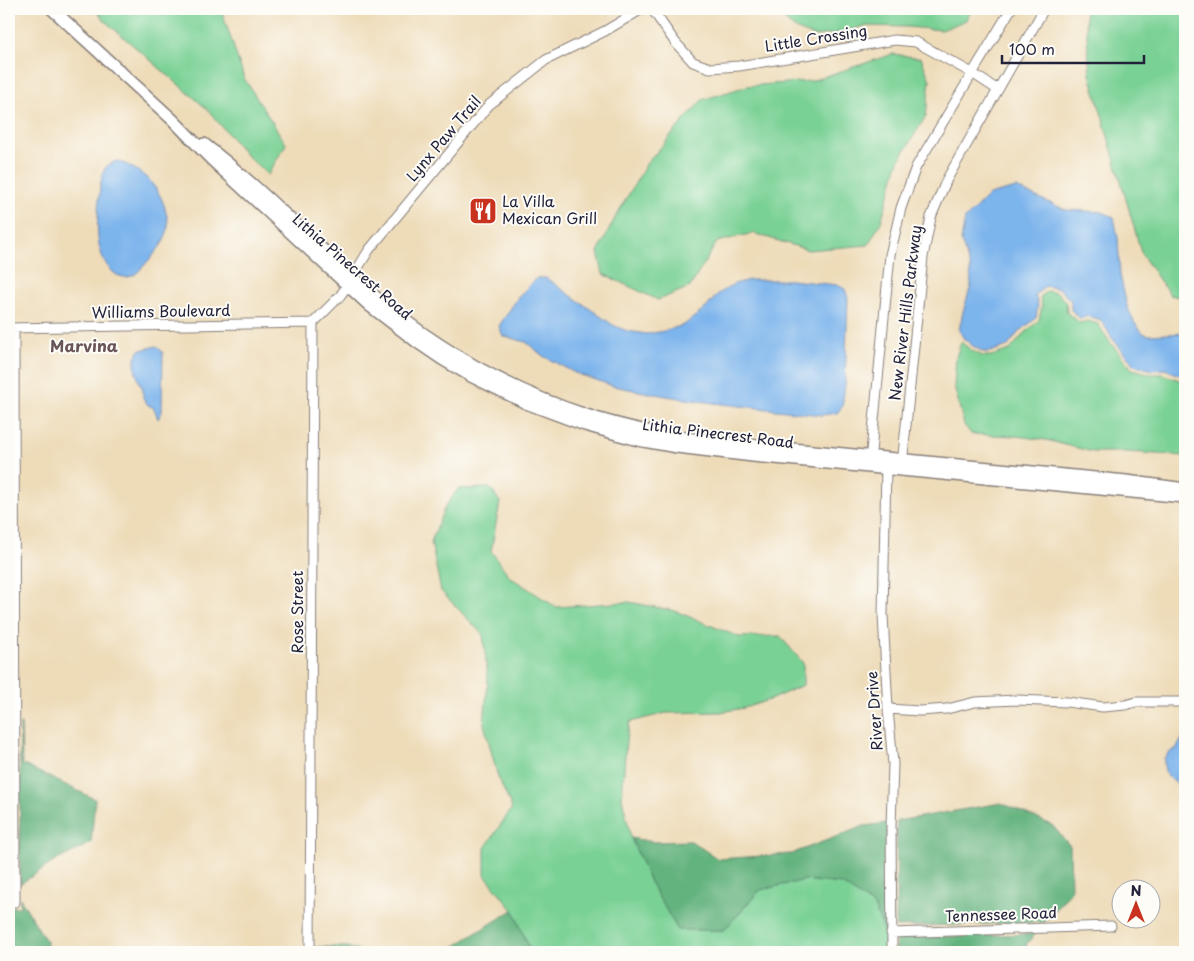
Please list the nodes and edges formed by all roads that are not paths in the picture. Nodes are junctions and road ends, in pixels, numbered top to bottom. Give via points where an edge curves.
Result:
1 (52, 9) edge
2 (642, 9) edge
3 (652, 9) edge
4 (1011, 9) edge
5 (1044, 9) edge
6 (972, 73) junction
7 (998, 90) junction
8 (350, 281) junction
9 (313, 323) junction
10 (11, 328) edge
11 (870, 462) junction
12 (902, 465) junction
13 (886, 468) junction
14 (1185, 488) edge
15 (1185, 497) edge
16 (1185, 702) edge
17 (888, 709) junction
18 (15, 902) dead end
19 (1111, 926) dead end
20 (892, 933) junction
21 (310, 952) edge
22 (892, 952) edge

1 - 8 main road, Lithia Pinecrest Road via 173,120 210,159
2 - 8 street, Lynx Paw Trail via 546,60 489,105 369,250
3 - 6 street, Little Crossing via 693,62 710,68 895,40 916,42
4 - 6 street, New River Hills Parkway
5 - 7 street, New River Hills Parkway
6 - 7 street, Little Crossing
6 - 11 street, New River Hills Parkway via 916,167 901,208 890,256
7 - 12 street, New River Hills Parkway via 947,179 931,217 923,257
8 - 9 street
8 - 11 main road, Lithia Pinecrest Road via 393,324 442,359 502,392 566,419 619,435 677,447 753,456
9 - 10 street, Williams Boulevard
9 - 21 street, Rose Street
10 - 18 street
11 - 12 main road, Lithia Pinecrest Road
11 - 13 main road, Lithia Pinecrest Road
12 - 13 main road, Lithia Pinecrest Road
12 - 14 main road, Lithia Pinecrest Road
12 - 15 main road, Lithia Pinecrest Road
13 - 17 street, River Drive via 882,615
16 - 17 street via 1138,702 1103,707 1060,701 1016,700 975,702 920,711
17 - 20 street, River Drive via 893,764
19 - 20 street, Tennessee Road
20 - 22 street, River Drive

